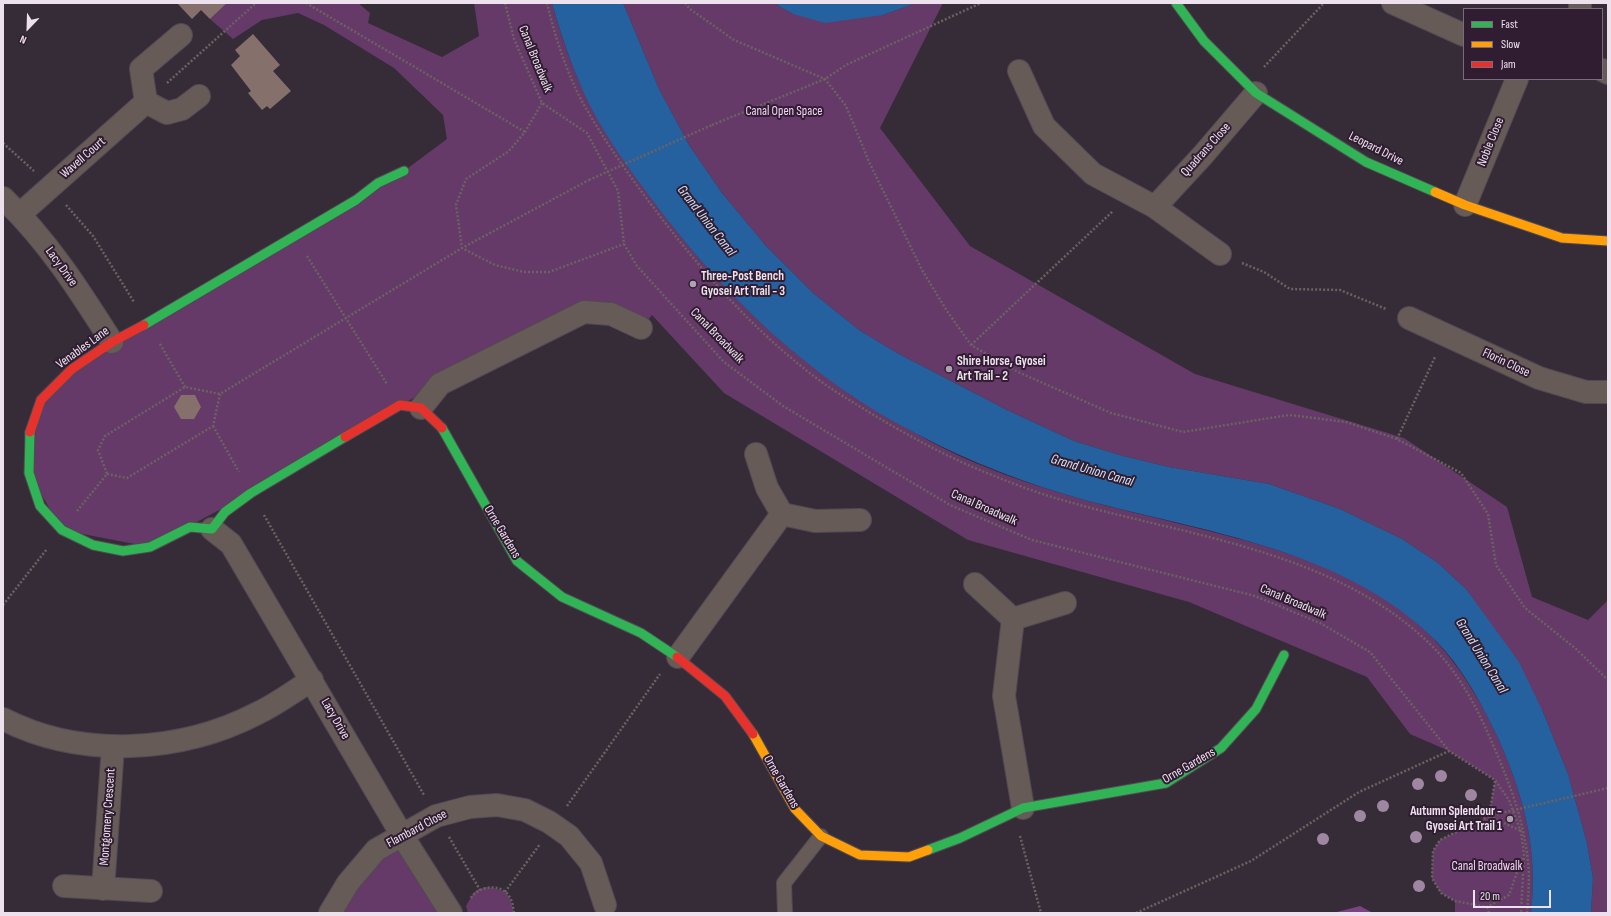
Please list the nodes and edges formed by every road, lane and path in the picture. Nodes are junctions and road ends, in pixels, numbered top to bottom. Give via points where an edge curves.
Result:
1 (256, 3) edge
2 (306, 3) edge
3 (505, 3) edge
4 (547, 3) edge
5 (686, 3) edge
6 (981, 3) edge
7 (1176, 3) edge
8 (1324, 3) edge
9 (1393, 3) edge
10 (182, 34) dead end
11 (1463, 35) edge
12 (1019, 71) dead end
13 (825, 79) junction
14 (1516, 80) edge
15 (1256, 93) junction
16 (199, 96) dead end
17 (146, 102) junction
18 (542, 103) junction
19 (525, 132) junction
20 (3, 143) edge
21 (404, 172) dead end
22 (50, 186) junction
23 (1132, 194) junction
24 (3, 198) edge
25 (1465, 205) junction
26 (1155, 207) junction
27 (20, 214) junction
28 (294, 236) junction
29 (1608, 241) edge
30 (624, 244) junction
31 (462, 248) junction
32 (1220, 254) joint
33 (346, 318) junction
34 (1409, 318) joint
35 (148, 323) junction
36 (641, 328) dead end
37 (1446, 335) junction
38 (112, 342) junction
39 (971, 345) junction
40 (185, 387) junction
41 (1608, 392) edge
42 (220, 394) junction
43 (410, 407) junction
44 (213, 426) junction
45 (1397, 439) junction
46 (756, 454) dead end
47 (106, 474) junction
48 (251, 493) junction
49 (782, 514) junction
50 (860, 520) dead end
51 (212, 529) junction
52 (62, 530) junction
53 (975, 584) dead end
54 (1066, 603) dead end
55 (3, 605) edge
56 (1013, 619) junction
57 (1284, 655) dead end
58 (676, 656) junction
59 (312, 680) junction
60 (1608, 680) edge
61 (3, 719) edge
62 (113, 746) junction
63 (1449, 751) junction
64 (1495, 780) junction
65 (1608, 788) edge
66 (1018, 811) junction
67 (436, 816) junction
68 (1489, 816) junction
69 (554, 825) junction
70 (1521, 832) junction
71 (821, 836) junction
72 (403, 837) junction
73 (1524, 854) junction
74 (64, 886) dead end
75 (103, 889) junction
76 (480, 890) junction
77 (151, 891) dead end
78 (505, 892) junction
79 (605, 905) dead end
80 (1487, 907) junction
81 (451, 912) edge
82 (330, 913) edge
83 (514, 913) edge
84 (785, 913) edge
85 (1041, 913) edge
86 (1136, 913) edge
87 (1489, 913) edge
88 (1522, 913) edge
89 (1527, 913) edge

1 - 17 path
2 - 19 path
3 - 18 path, Canal Broadwalk via 514,40
4 - 89 path via 566,63 583,102 638,188 676,238 721,290 780,349 813,376 911,437 987,473 1053,498 1280,558 1346,584 1400,618 1435,649 1458,678 1480,714 1512,789 1523,824 1529,866
5 - 13 path via 690,10 734,40
6 - 13 path via 846,65
7 - 15 street, Leopard Drive via 1204,41
8 - 15 path via 1263,68
9 - 11 street
10 - 17 street via 141,69
12 - 23 street via 1044,126 1092,174
13 - 31 path, bridge via 712,125 589,180
13 - 39 path via 846,106 870,164 922,270 946,311
14 - 25 street, Noble Close
15 - 25 street, Leopard Drive via 1366,162
15 - 26 street, Quadrans Close
16 - 17 street via 182,109 167,113
17 - 22 street, Wavell Court
18 - 19 path
18 - 30 path, Canal Broadwalk via 587,133 618,192
19 - 31 path via 509,151 466,179 456,205
20 - 22 path
21 - 28 street, Venables Lane via 378,183 356,200
22 - 27 street, Wavell Court
22 - 35 path via 93,236
23 - 26 street
23 - 39 path
24 - 27 street, Lacy Drive
25 - 29 street, Leopard Drive via 1562,238
26 - 32 street
27 - 38 street, Lacy Drive via 61,263
28 - 33 path
28 - 35 street, Venables Lane
30 - 31 path via 549,272 524,272 495,264
30 - 63 path, Canal Broadwalk via 637,266 724,362 783,406 950,505 1032,540 1255,596 1320,623 1370,652
31 - 33 path
32 - 34 path via 1264,272 1290,289 1340,290
33 - 42 path
33 - 43 path
34 - 37 street, Florin Close
35 - 38 street, Venables Lane
35 - 40 path
36 - 43 street via 611,314 584,312 440,384
37 - 41 street, Florin Close via 1539,378 1586,392
37 - 45 path
38 - 52 street, Venables Lane via 72,369 41,400 29,435 29,473 40,506
39 - 45 path via 1018,372 1111,413 1183,432 1289,415 1346,422
40 - 42 path
40 - 47 path via 105,436 98,450
42 - 44 path
43 - 48 street
43 - 58 street, Orne Gardens via 440,425 517,560 562,597 641,633
44 - 47 path via 127,478
44 - 48 path
45 - 60 path via 1461,473 1488,514 1496,565 1525,608 1576,649
46 - 49 street via 767,488
47 - 52 path
48 - 51 street via 225,512
48 - 67 path
49 - 50 street via 815,521
49 - 58 street
51 - 52 street, Venables Lane via 190,527 150,547 123,551 93,545
51 - 59 street, Lacy Drive via 231,544
52 - 55 path
53 - 56 street
54 - 56 street
56 - 66 street via 1004,696
57 - 66 street, Orne Gardens via 1256,709 1221,748 1166,783
58 - 69 path
58 - 71 street, Orne Gardens via 725,696 758,741 795,809
59 - 62 street via 258,714 212,733 162,744
59 - 72 street, Lacy Drive
61 - 62 street via 58,739
62 - 75 street, Montgomery Crescent
63 - 64 path, Canal Broadwalk
63 - 86 path via 1359,792 1251,861
64 - 68 path
64 - 70 path, Canal Broadwalk via 1509,800
65 - 68 path, bridge
66 - 71 street, Orne Gardens via 960,838 909,857 860,855
66 - 85 path
67 - 69 street, Flambard Close via 470,807 497,805 525,810
67 - 72 street, Flambard Close
67 - 76 path
68 - 70 path
68 - 80 path via 1440,840 1433,851 1431,867 1432,878 1441,893 1455,901
69 - 78 path
69 - 79 street, Flambard Close via 569,836 591,863
70 - 73 path, Canal Broadwalk
71 - 84 lane via 784,883
72 - 81 street, Lacy Drive
72 - 82 street, Flambard Close via 376,850 348,883
73 - 80 path via 1509,895
73 - 88 path, Canal Broadwalk
74 - 75 street
75 - 77 street
76 - 78 path via 485,887
76 - 81 path via 474,892 466,906 460,905
78 - 83 path via 510,896
80 - 87 path

